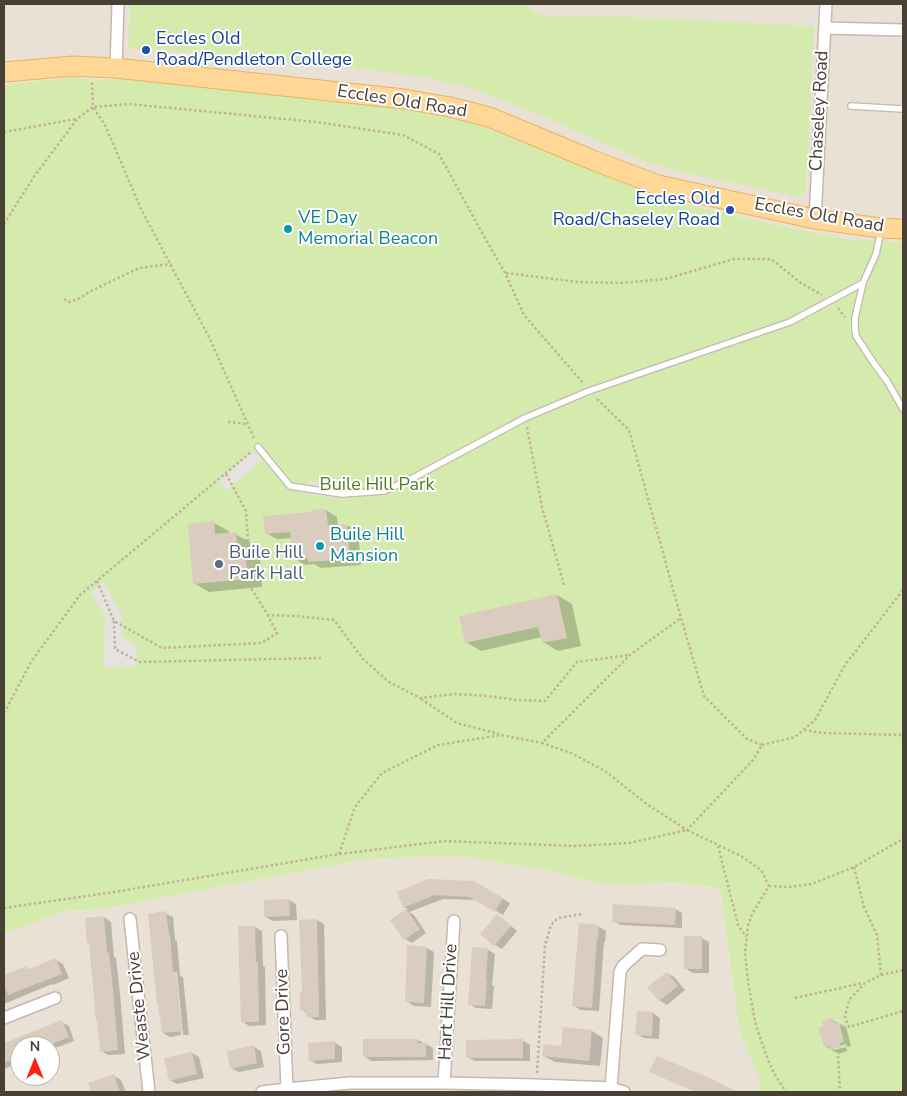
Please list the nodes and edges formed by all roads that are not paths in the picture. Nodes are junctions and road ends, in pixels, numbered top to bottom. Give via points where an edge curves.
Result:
1 (118, 4) edge
2 (826, 4) edge
3 (824, 28) junction
4 (903, 30) edge
5 (116, 68) junction
6 (4, 72) edge
7 (851, 106) dead end
8 (903, 108) edge
9 (815, 219) junction
10 (881, 228) junction
11 (903, 229) edge
12 (863, 283) junction
13 (903, 409) edge
14 (258, 447) road end
15 (130, 919) dead end
16 (454, 921) dead end
17 (281, 936) dead end
18 (660, 950) dead end
19 (55, 998) dead end
20 (4, 1018) edge
21 (444, 1083) junction
22 (351, 1088) edge
23 (427, 1088) edge
24 (611, 1088) junction
25 (287, 1089) junction
26 (149, 1092) edge
27 (262, 1092) edge
28 (624, 1092) edge

1 - 5 street
2 - 3 street, Chaseley Road
3 - 4 street
3 - 9 street, Chaseley Road
5 - 6 main road, Eccles Old Road via 73,66
5 - 9 main road, Eccles Old Road via 404,99 450,107 489,117 658,185
7 - 8 lane
9 - 10 main road, Eccles Old Road
10 - 11 main road, Eccles Old Road
10 - 12 lane via 876,254
12 - 13 lane via 855,318 856,336
12 - 14 lane via 790,322 588,391 525,418 384,491 342,494 290,486
15 - 26 street, Weaste Drive
16 - 21 street, Hart Hill Drive
17 - 25 street, Gore Drive
18 - 24 street via 642,949 620,972
19 - 20 street
21 - 23 street
21 - 24 street
22 - 23 street
22 - 25 street
24 - 28 street
25 - 27 street

